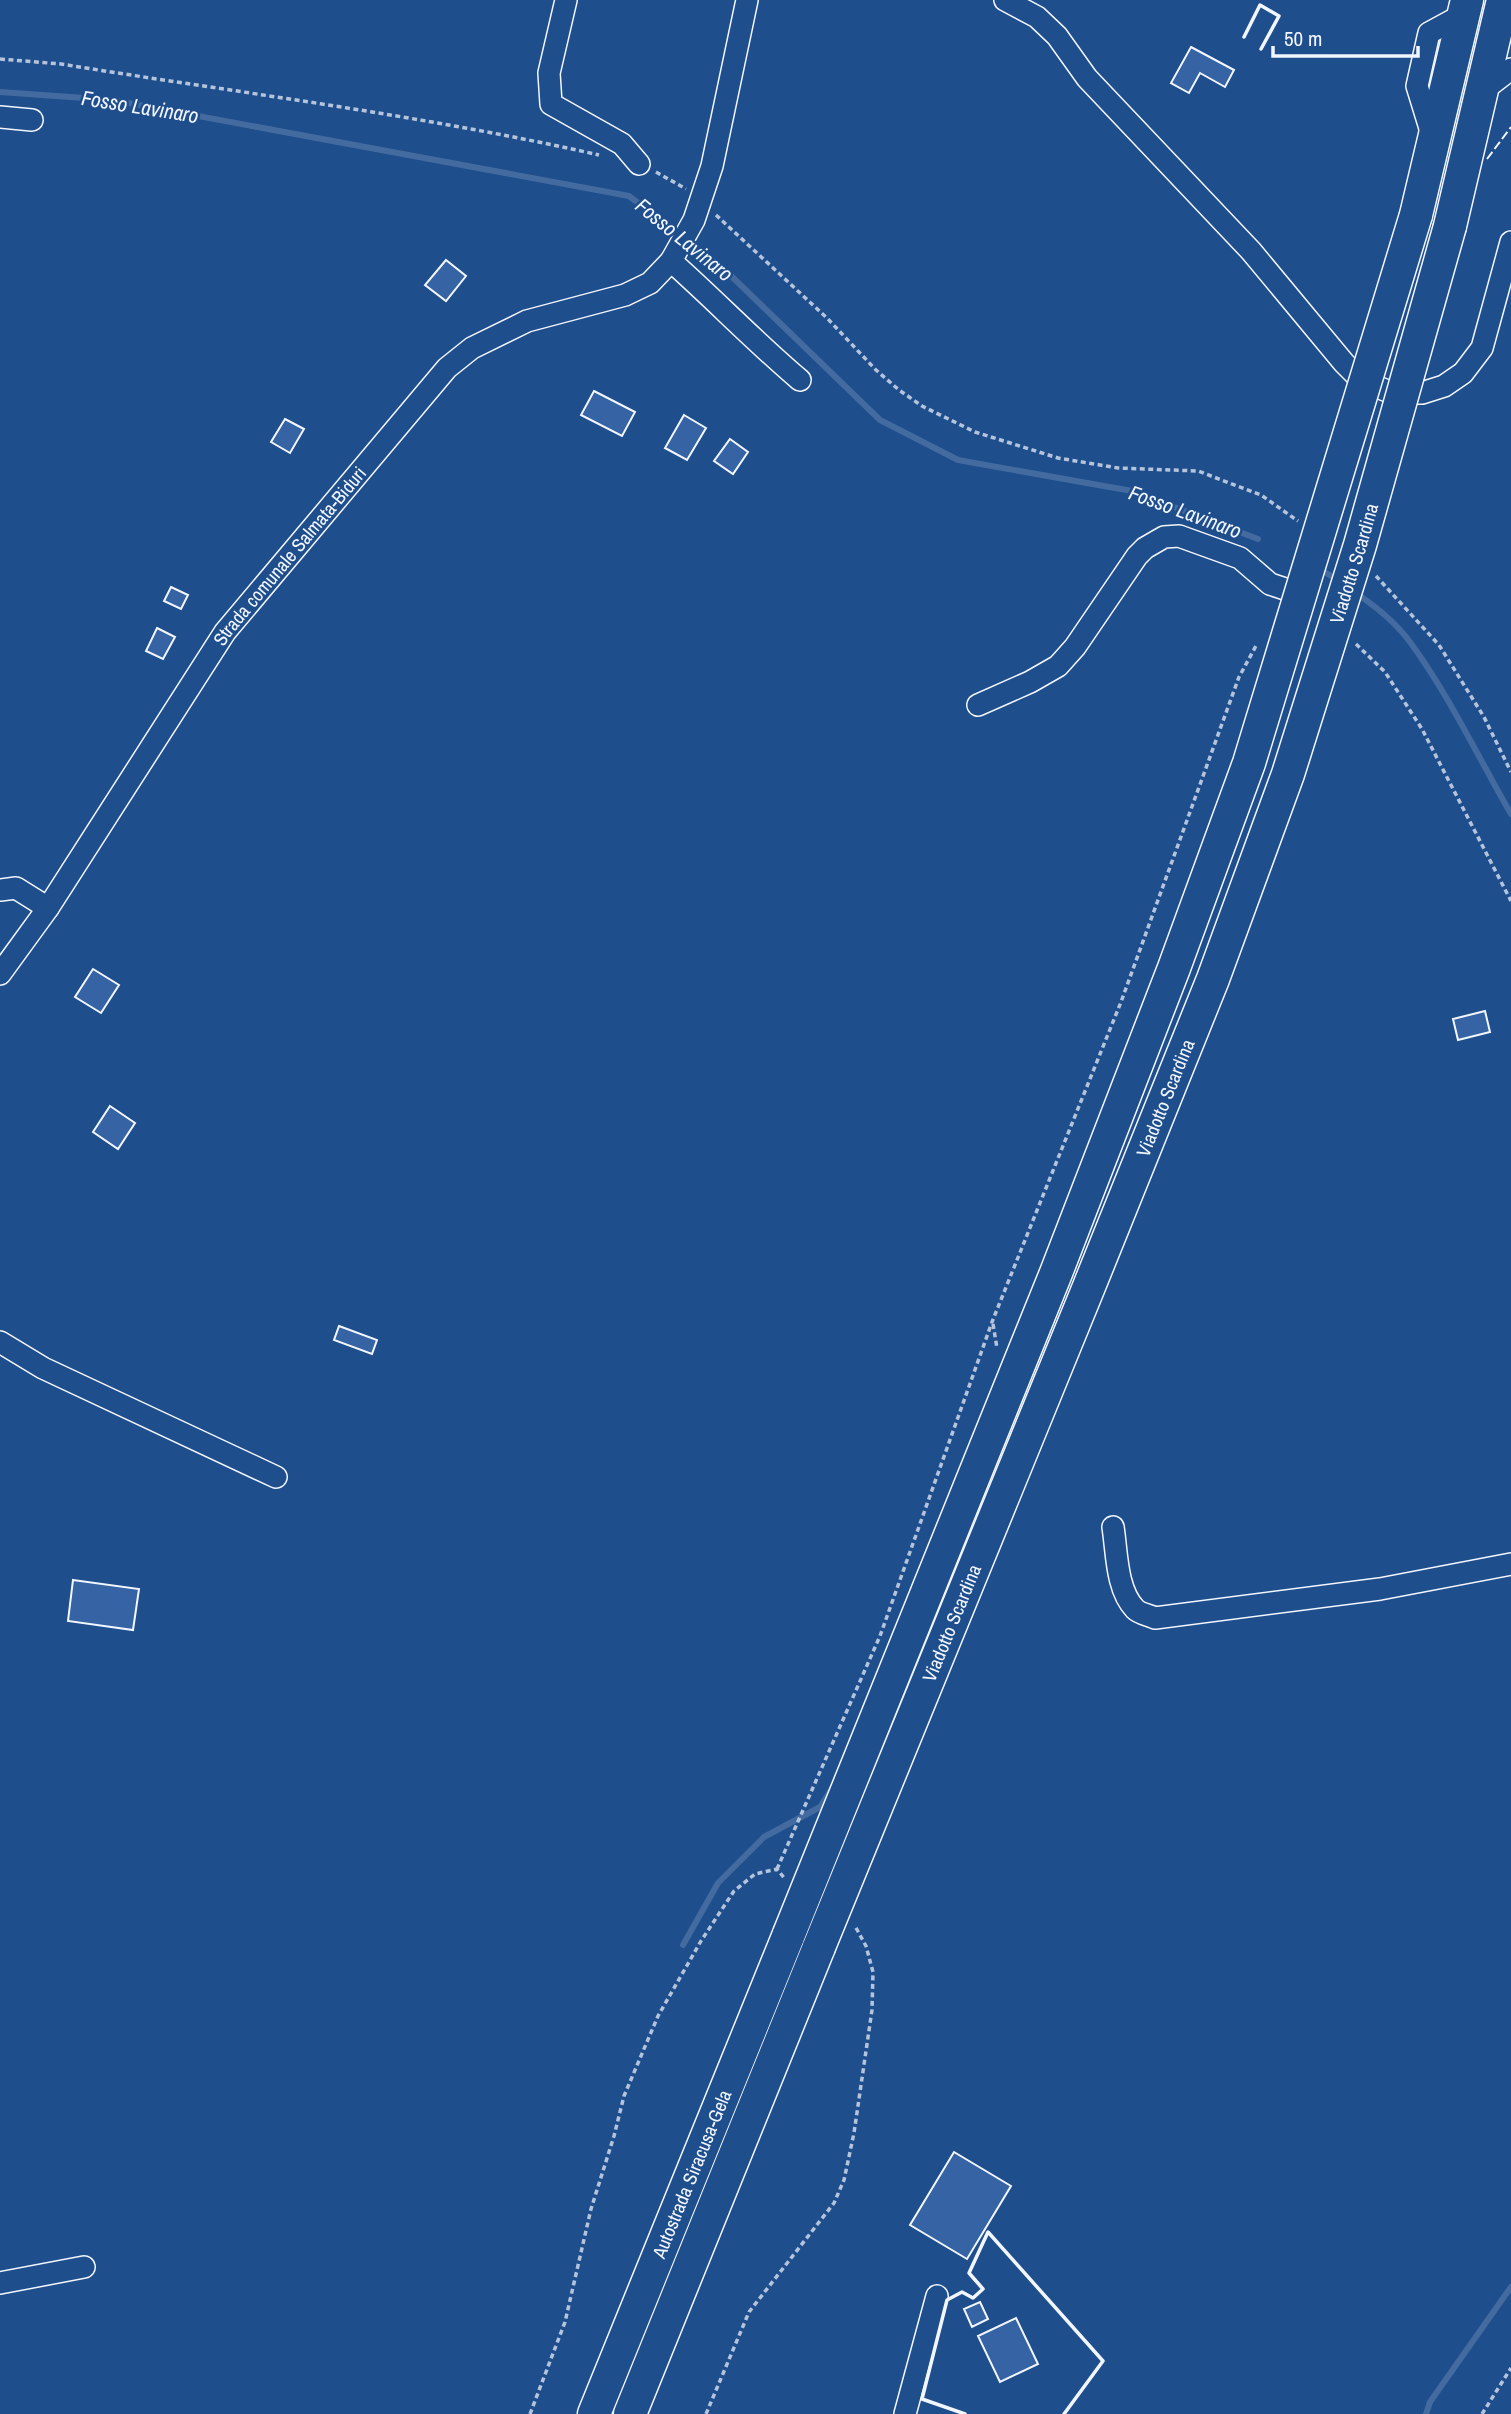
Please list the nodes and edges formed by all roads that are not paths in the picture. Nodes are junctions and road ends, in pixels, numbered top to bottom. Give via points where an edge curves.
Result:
1 (566, 0) edge
2 (747, 0) edge
3 (1005, 0) edge
4 (1503, 0) edge
5 (1466, 7) edge
6 (1511, 69) edge
7 (1481, 92) junction
8 (0, 117) edge
9 (32, 120) dead end
10 (639, 164) road end
11 (1511, 242) edge
12 (673, 256) junction
13 (800, 380) dead end
14 (1288, 590) dead end
15 (978, 705) dead end
16 (0, 890) edge
17 (48, 908) junction
18 (0, 974) edge
19 (0, 1342) edge
20 (276, 1477) dead end
21 (1113, 1527) dead end
22 (1511, 1564) edge
23 (789, 1934) joint
24 (819, 1947) joint
25 (84, 2267) dead end
26 (0, 2283) edge
27 (937, 2296) dead end
28 (594, 2414) edge
29 (629, 2414) edge
30 (905, 2414) edge

1 - 10 street via 548,73 551,104 622,144
2 - 12 street, Strada comunale Salmata-Biduri via 712,166 697,210
3 - 11 street via 1037,17 1057,36 1087,78 1251,251 1361,380 1392,393 1422,393 1463,373 1482,348
4 - 7 highway
5 - 23 highway, Viadotto Scardina, bridge via 1416,215 1245,775 1056,1273
6 - 7 street
7 - 24 highway, Viadotto Scardina, bridge via 1450,226 1360,545 1292,761 1217,967
8 - 9 street
12 - 13 street via 761,347
12 - 17 street, Strada comunale Salmata-Biduri via 650,283 625,295 527,321 472,348 447,368 225,632
14 - 15 street via 1270,584 1240,558 1180,536 1164,537 1137,556 1058,666
16 - 17 street via 16,888
17 - 18 street, Strada comunale Salmata-Biduri
19 - 20 street via 43,1368
21 - 22 street via 1128,1599 1137,1611 1155,1618 1380,1589
23 - 28 highway, Autostrada Siracusa-Gela
24 - 29 highway, Autostrada Siracusa-Gela
25 - 26 street
27 - 30 street

